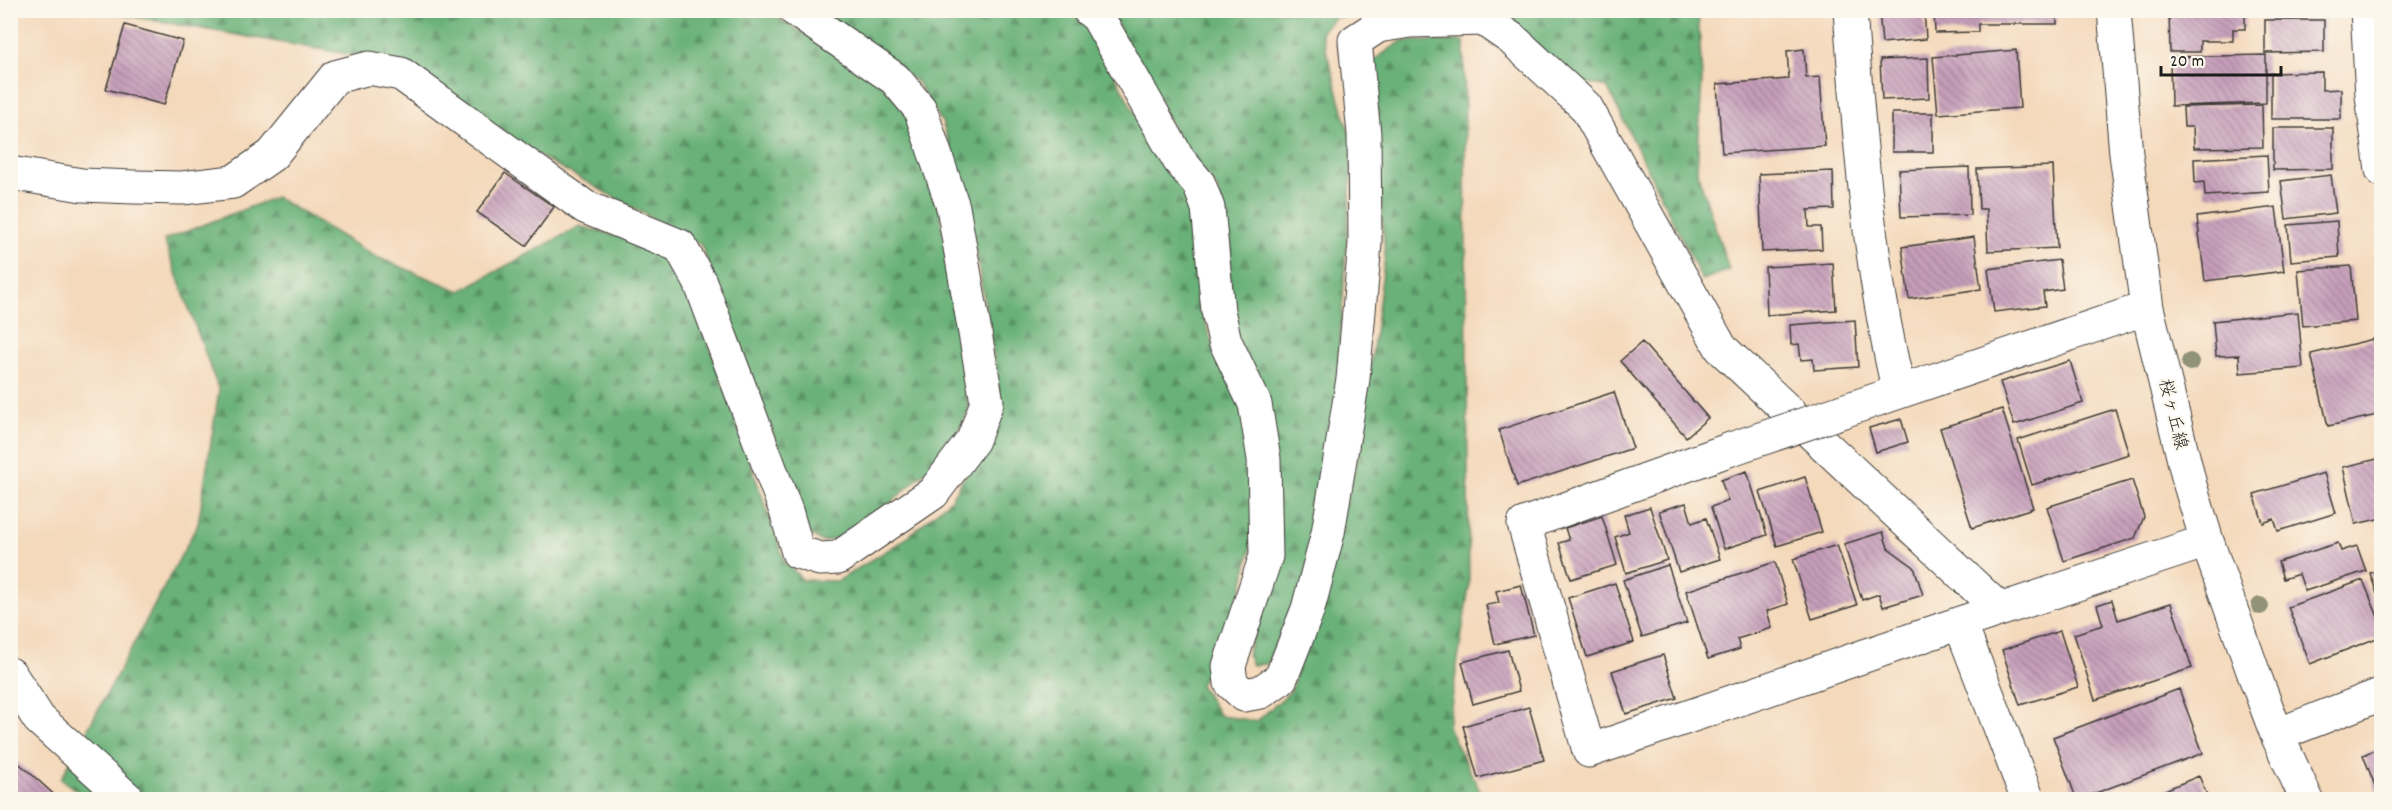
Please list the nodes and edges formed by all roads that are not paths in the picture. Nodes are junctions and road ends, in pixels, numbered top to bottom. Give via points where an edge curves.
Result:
1 (795, 10) edge
2 (1089, 10) edge
3 (1850, 10) edge
4 (2114, 10) edge
5 (2367, 10) edge
6 (2382, 170) edge
7 (10, 173) edge
8 (2147, 308) junction
9 (1899, 392) junction
10 (2207, 541) junction
11 (1999, 609) junction
12 (1960, 622) junction
13 (10, 674) edge
14 (2382, 694) edge
15 (2277, 735) junction
16 (129, 800) edge
17 (2028, 800) edge
18 (2307, 800) edge

1 - 7 street via 895,79 920,109 953,207 987,402 973,440 933,493 838,558 820,559 798,552 700,282 680,246 585,207 401,74 369,69 335,77 272,155 233,182 182,188 82,185
2 - 11 street via 1109,36 1179,160 1199,184 1208,208 1218,311 1225,341 1255,405 1264,459 1266,556 1229,666 1231,683 1244,695 1262,692 1281,678 1308,609 1330,522 1353,379 1365,243 1364,134 1355,41 1378,26 1411,21 1483,19 1512,39 1586,106 1721,348
3 - 9 street via 1872,252
4 - 8 street, 桜ヶ丘線 via 2126,154
5 - 6 street via 2372,96
8 - 9 street
8 - 10 street, 桜ヶ丘線
9 - 12 street, bridge via 1524,524 1589,751
10 - 11 street
10 - 15 street, 桜ヶ丘線
11 - 12 street
12 - 17 street
13 - 16 street via 39,719
14 - 15 street
15 - 18 street, 桜ヶ丘線

